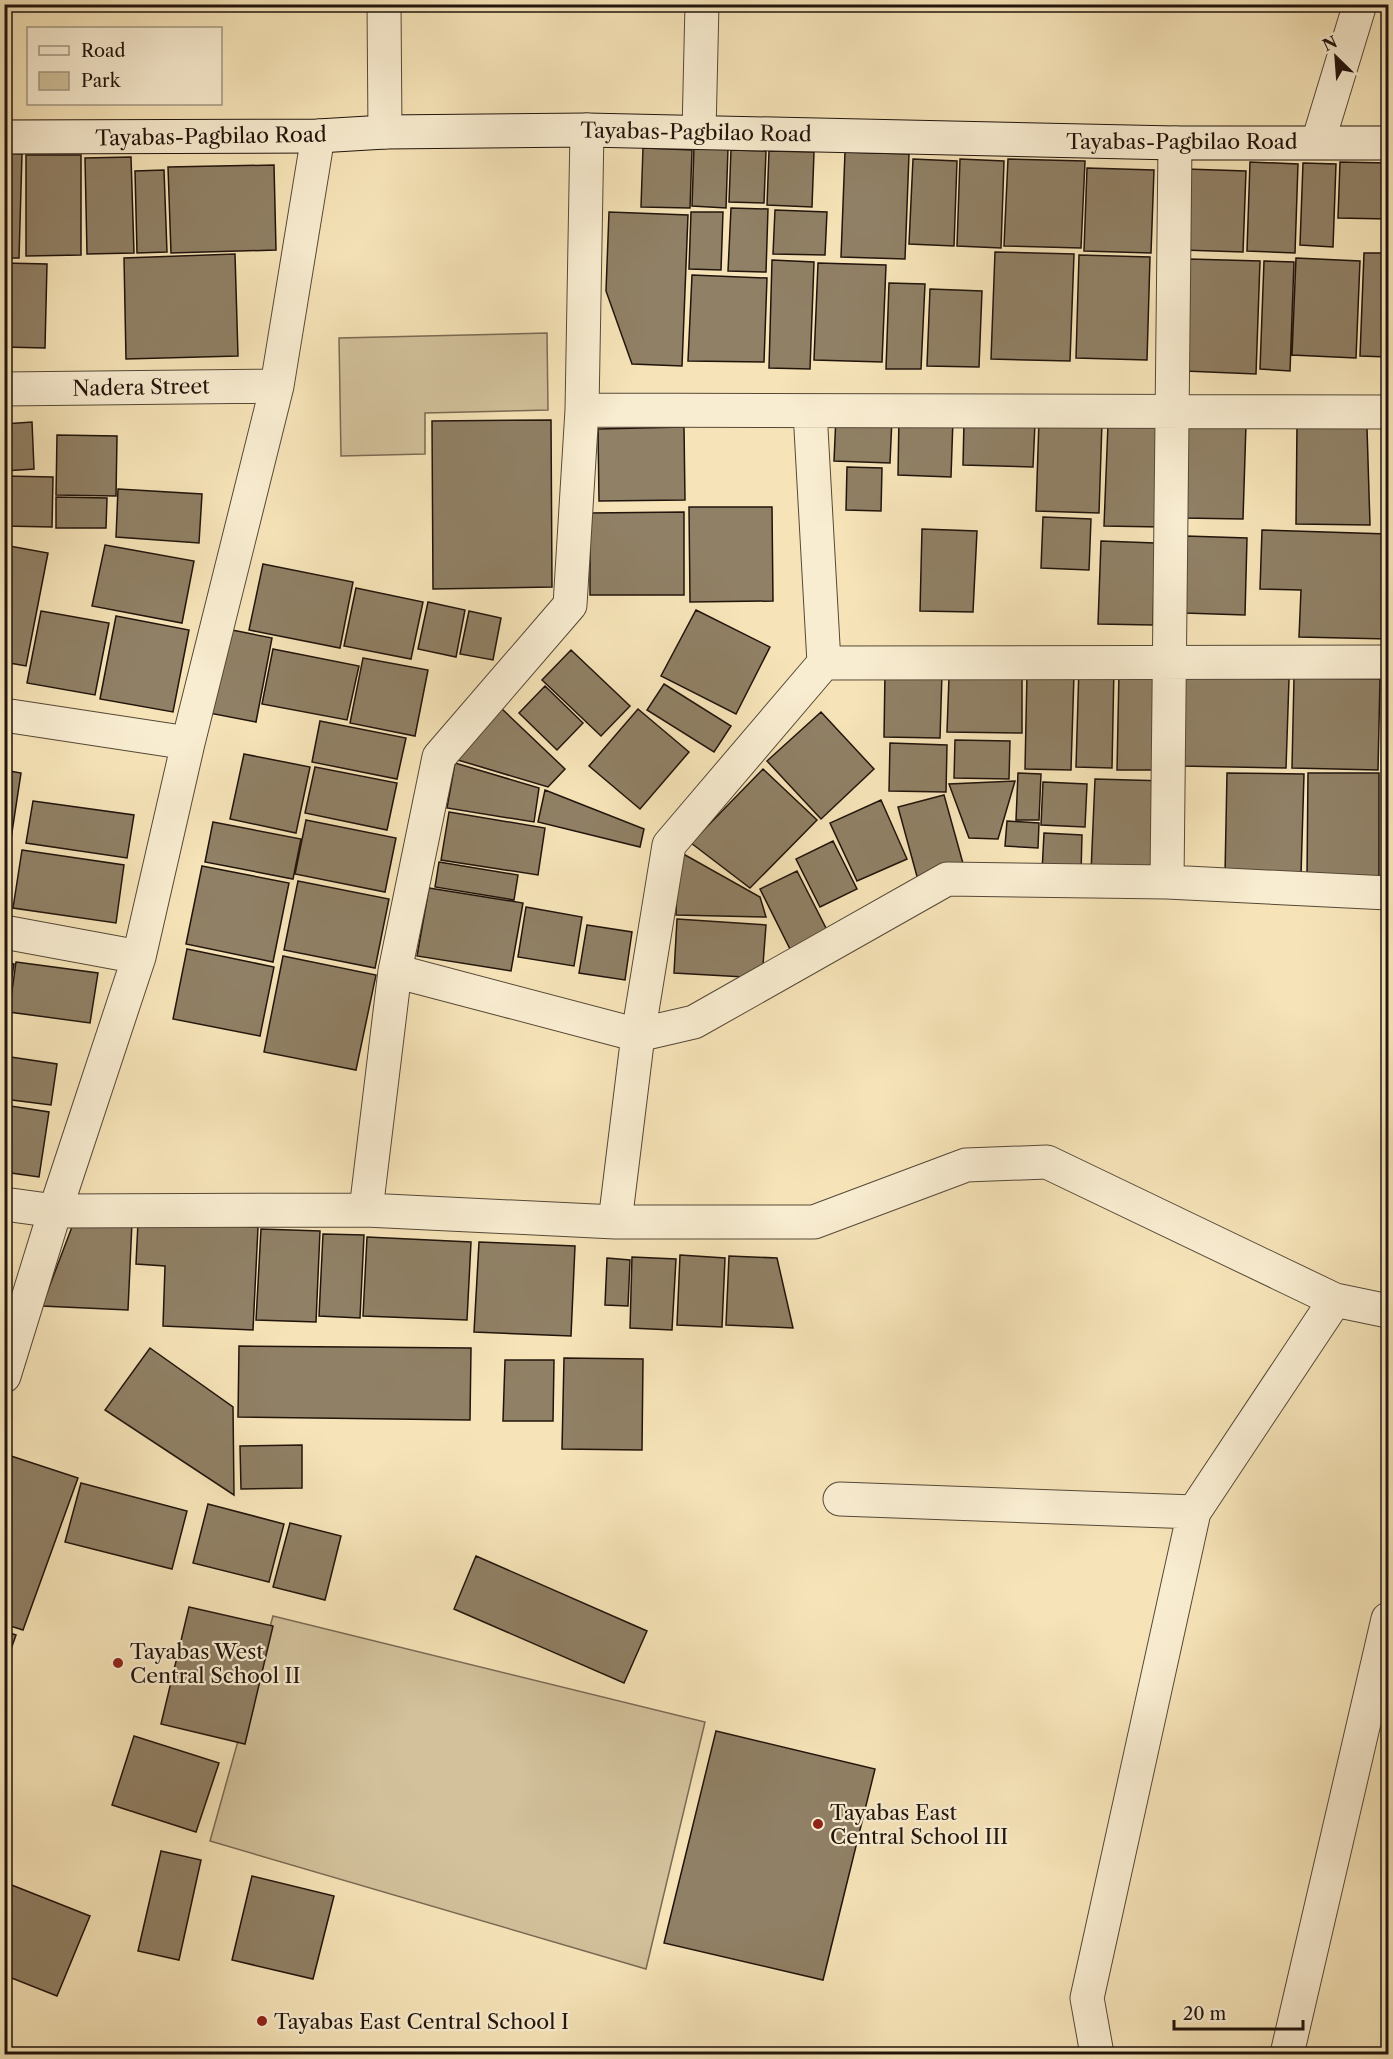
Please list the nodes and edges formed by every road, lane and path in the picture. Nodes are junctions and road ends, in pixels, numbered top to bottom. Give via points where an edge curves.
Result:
1 (384, 4) edge
2 (702, 4) edge
3 (1360, 4) edge
4 (587, 130) junction
5 (385, 132) junction
6 (699, 132) junction
7 (318, 135) junction
8 (4, 137) edge
9 (1318, 142) junction
10 (1175, 143) junction
11 (1389, 143) edge
12 (277, 386) junction
13 (4, 389) edge
14 (582, 410) junction
15 (810, 411) junction
16 (1173, 412) junction
17 (1389, 412) edge
18 (1170, 662) junction
19 (1389, 662) edge
20 (824, 663) junction
21 (4, 716) edge
22 (188, 743) junction
23 (1167, 882) junction
24 (1389, 893) edge
25 (4, 932) edge
26 (139, 957) junction
27 (395, 971) junction
28 (638, 1035) junction
29 (4, 1204) edge
30 (366, 1210) junction
31 (55, 1211) junction
32 (615, 1222) junction
33 (1335, 1300) junction
34 (1389, 1311) edge
35 (4, 1376) edge
36 (840, 1499) dead end
37 (1194, 1512) junction
38 (1389, 1619) edge
39 (1097, 2055) edge
40 (1287, 2055) edge

1 - 5 street
2 - 6 street
3 - 9 street
4 - 5 street, Tayabas-Pagbilao Road
4 - 6 street, Tayabas-Pagbilao Road
4 - 14 street
5 - 7 street, Tayabas-Pagbilao Road
6 - 10 street, Tayabas-Pagbilao Road
7 - 8 street, Tayabas-Pagbilao Road
7 - 12 street
9 - 10 street, Tayabas-Pagbilao Road
9 - 11 street, Tayabas-Pagbilao Road
10 - 16 street
12 - 13 street, Nadera Street
12 - 22 street
14 - 15 street
14 - 27 street via 570,605 439,757
15 - 16 street
15 - 20 street
16 - 17 street
16 - 18 street
18 - 19 street
18 - 20 street
18 - 23 street
20 - 28 street via 669,845
21 - 22 street
22 - 26 street
23 - 24 street
23 - 28 street via 947,879 694,1022
25 - 26 street
26 - 31 street
27 - 28 street
27 - 30 street
28 - 32 street
29 - 31 street
30 - 31 street
30 - 32 street
31 - 35 street
32 - 33 street via 814,1222 966,1165 1047,1162
33 - 34 street
33 - 37 street
36 - 37 street
37 - 39 street via 1087,1998
38 - 40 street

